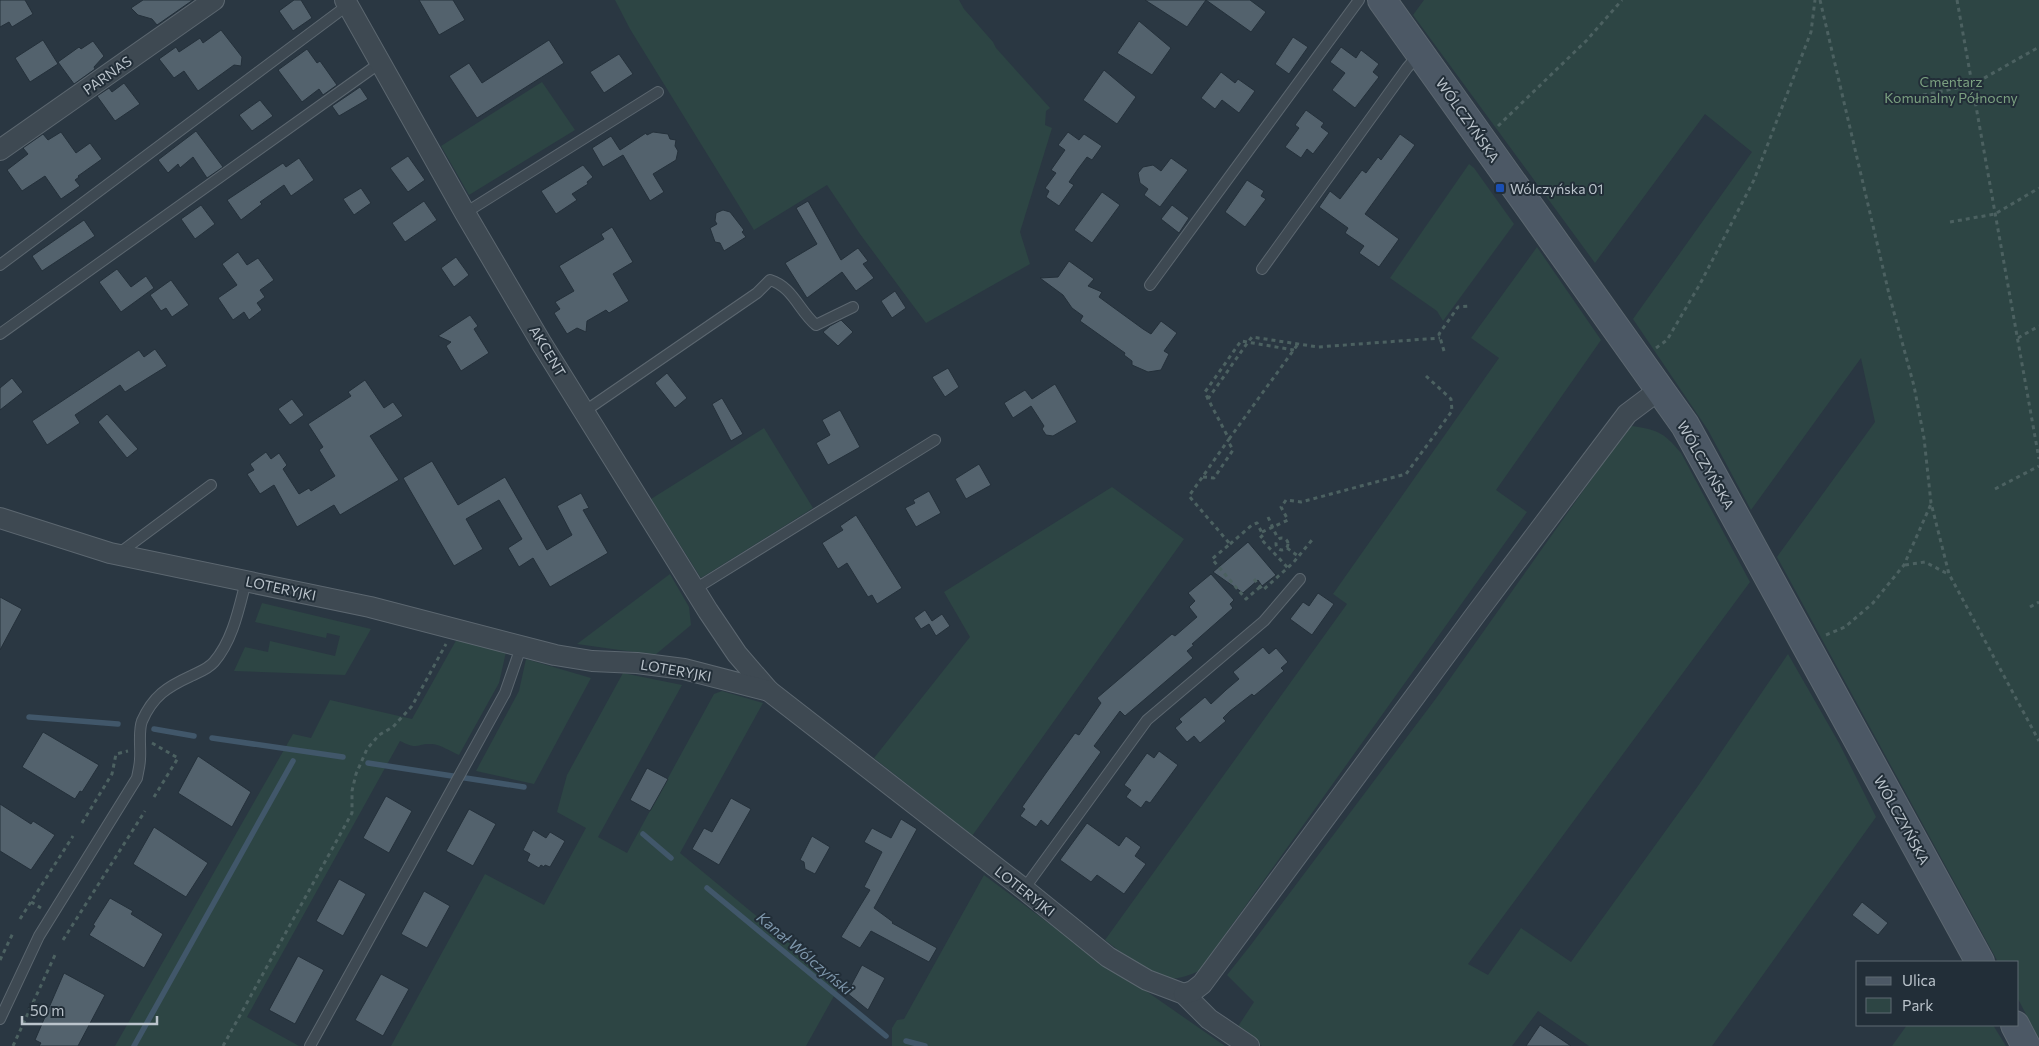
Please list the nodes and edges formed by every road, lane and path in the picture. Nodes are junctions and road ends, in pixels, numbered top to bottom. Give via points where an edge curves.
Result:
1 (214, 0) edge
2 (1359, 0) edge
3 (1382, 0) edge
4 (1622, 0) edge
5 (1815, 0) edge
6 (1820, 0) edge
7 (1957, 0) edge
8 (346, 3) edge
9 (2039, 47) edge
10 (1420, 53) junction
11 (380, 63) junction
12 (1972, 85) junction
13 (658, 92) dead end
14 (1923, 95) dead end
15 (1483, 142) junction
16 (0, 150) edge
17 (2039, 188) edge
18 (465, 213) junction
19 (1995, 214) junction
20 (1950, 222) dead end
21 (0, 265) edge
22 (1262, 269) dead end
23 (1150, 285) dead end
24 (1470, 306) dead end
25 (853, 307) dead end
26 (2039, 326) edge
27 (0, 334) edge
28 (1440, 338) junction
29 (2018, 338) junction
30 (1667, 340) dead end
31 (1248, 342) junction
32 (1298, 344) junction
33 (1294, 350) junction
34 (1444, 351) dead end
35 (1426, 376) dead end
36 (1659, 390) junction
37 (1208, 399) junction
38 (584, 411) junction
39 (935, 440) dead end
40 (1229, 440) junction
41 (2039, 459) edge
42 (2039, 466) edge
43 (1202, 477) junction
44 (211, 485) dead end
45 (1996, 489) dead end
46 (1932, 503) junction
47 (1268, 517) dead end
48 (0, 518) edge
49 (1272, 527) junction
50 (1262, 532) junction
51 (1278, 539) junction
52 (1312, 540) dead end
53 (1230, 544) junction
54 (1286, 548) junction
55 (117, 555) junction
56 (1298, 556) junction
57 (1904, 565) junction
58 (1288, 568) junction
59 (1949, 574) junction
60 (1254, 579) dead end
61 (1300, 579) dead end
62 (246, 581) junction
63 (1260, 587) junction
64 (695, 589) junction
65 (2039, 602) edge
66 (2030, 607) dead end
67 (447, 628) junction
68 (1805, 643) junction
69 (521, 647) junction
70 (769, 691) junction
71 (147, 741) dead end
72 (2039, 741) edge
73 (154, 797) dead end
74 (145, 811) dead end
75 (74, 836) dead end
76 (1024, 890) junction
77 (31, 902) junction
78 (45, 911) dead end
79 (20, 919) dead end
80 (65, 924) dead end
81 (72, 928) junction
82 (12, 933) dead end
83 (63, 940) dead end
84 (55, 955) dead end
85 (0, 960) edge
86 (1979, 961) edge
87 (1184, 994) junction
88 (0, 1019) edge
89 (2015, 1026) edge
90 (13, 1046) edge
91 (223, 1046) edge
92 (310, 1046) edge
93 (1249, 1046) edge
94 (2026, 1046) edge

1 - 16 street, PARNAS
2 - 23 lane
3 - 10 street, WÓLCZYŃSKA
4 - 15 path via 1587,40
5 - 30 path via 1811,32 1754,180
6 - 46 path via 1889,294 1914,386
7 - 12 path
8 - 11 street, AKCENT
8 - 21 lane
9 - 12 path
10 - 15 street, WÓLCZYŃSKA
10 - 22 lane
11 - 18 street, AKCENT
11 - 27 lane
12 - 14 path
12 - 19 path
13 - 18 lane
15 - 36 street, WÓLCZYŃSKA
17 - 19 path
18 - 38 street, AKCENT
19 - 20 path
19 - 29 path
24 - 28 path via 1458,307 1438,334
25 - 38 lane via 816,325 780,283 770,280 757,293
26 - 29 path
28 - 32 path via 1318,347
28 - 34 path
29 - 41 path
31 - 32 path via 1252,337
31 - 33 path
31 - 37 path
31 - 37 path via 1241,341 1204,392
32 - 33 path
33 - 40 path
35 - 49 path via 1451,399 1452,411 1406,474 1301,502 1286,500 1281,507 1288,520
36 - 68 street, WÓLCZYŃSKA via 1686,425
36 - 87 street via 1627,414 1202,984
37 - 40 path
38 - 64 street, AKCENT
39 - 64 lane
40 - 43 path
40 - 43 path via 1233,450 1214,478
42 - 45 path
43 - 53 path via 1189,496
44 - 55 lane
46 - 57 path
46 - 59 path
47 - 49 path
48 - 55 street, LOTERYJKI
49 - 50 path
49 - 51 path
50 - 53 path via 1257,523
50 - 58 path via 1260,538
51 - 54 path via 1287,541
51 - 54 path via 1278,549
52 - 56 path
53 - 63 path via 1212,559 1246,599
54 - 56 path
55 - 62 street, LOTERYJKI
56 - 58 path
57 - 59 path via 1925,562
57 - 68 path via 1873,603 1845,627
58 - 63 path via 1263,590
59 - 72 path
60 - 63 path
61 - 76 lane via 1264,621 1147,720
62 - 67 street, LOTERYJKI via 370,607
62 - 88 lane via 233,626 214,662 201,672 169,686 148,709 141,724 137,778 39,936
64 - 70 street, AKCENT via 737,654
65 - 66 path
67 - 69 street, LOTERYJKI
67 - 91 path via 449,637 446,644 412,706 367,749 352,791 352,814
68 - 86 street, WÓLCZYŃSKA
69 - 70 street, LOTERYJKI via 592,661 684,669
69 - 92 lane via 504,693
70 - 76 street, LOTERYJKI
71 - 73 path via 178,758
74 - 81 path
75 - 77 path
76 - 87 street, LOTERYJKI via 1108,957 1147,980
77 - 78 path
77 - 79 path
80 - 81 path
81 - 83 path
82 - 85 path
84 - 90 path
87 - 93 street, LOTERYJKI via 1209,1019
89 - 94 street

